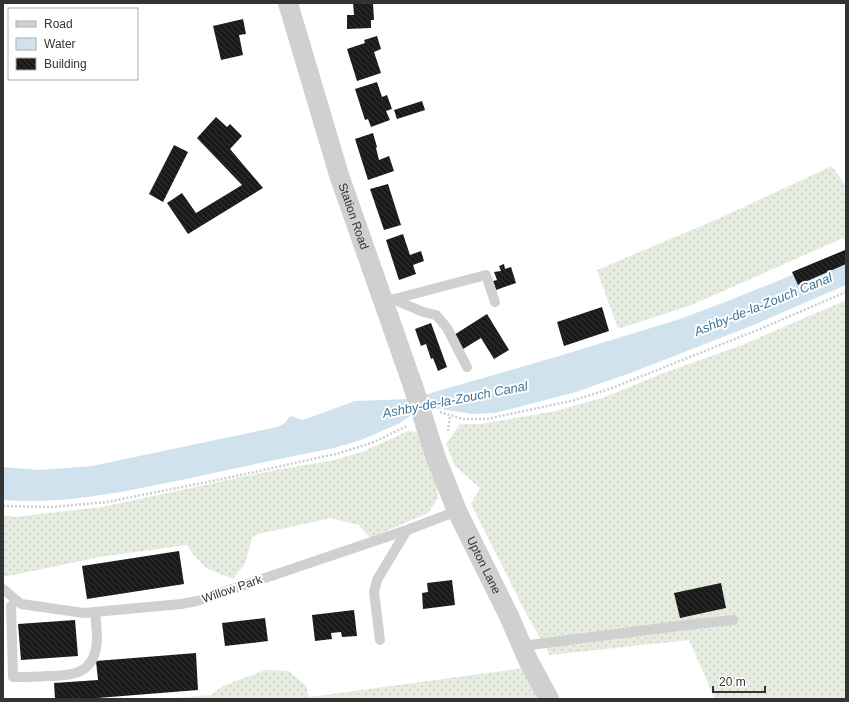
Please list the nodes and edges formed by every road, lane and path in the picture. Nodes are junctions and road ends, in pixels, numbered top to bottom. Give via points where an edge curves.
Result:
1 (288, 3) edge
2 (846, 292) edge
3 (388, 300) junction
4 (495, 302) dead end
5 (467, 367) dead end
6 (424, 421) junction
7 (3, 506) edge
8 (457, 510) junction
9 (407, 530) junction
10 (3, 590) edge
11 (12, 606) edge
12 (95, 612) junction
13 (733, 620) dead end
14 (380, 640) dead end
15 (525, 653) junction
16 (549, 699) edge

1 - 3 street, Station Road via 339,175
2 - 6 path via 760,329 576,400 487,419
3 - 4 lane via 486,275
3 - 5 lane via 436,315
3 - 6 street, Station Road, bridge
6 - 7 path via 402,427 374,442 340,453 107,502 52,507
6 - 8 street, Upton Lane
8 - 9 lane, Willow Park
8 - 15 street, Upton Lane
9 - 12 lane, Willow Park via 197,601
9 - 14 lane via 376,580 374,592
10 - 11 lane, Willow Park
11 - 12 lane, Willow Park
11 - 12 lane via 13,677 68,676 82,671 93,657 96,648
13 - 15 lane via 686,625
15 - 16 street, Upton Lane

